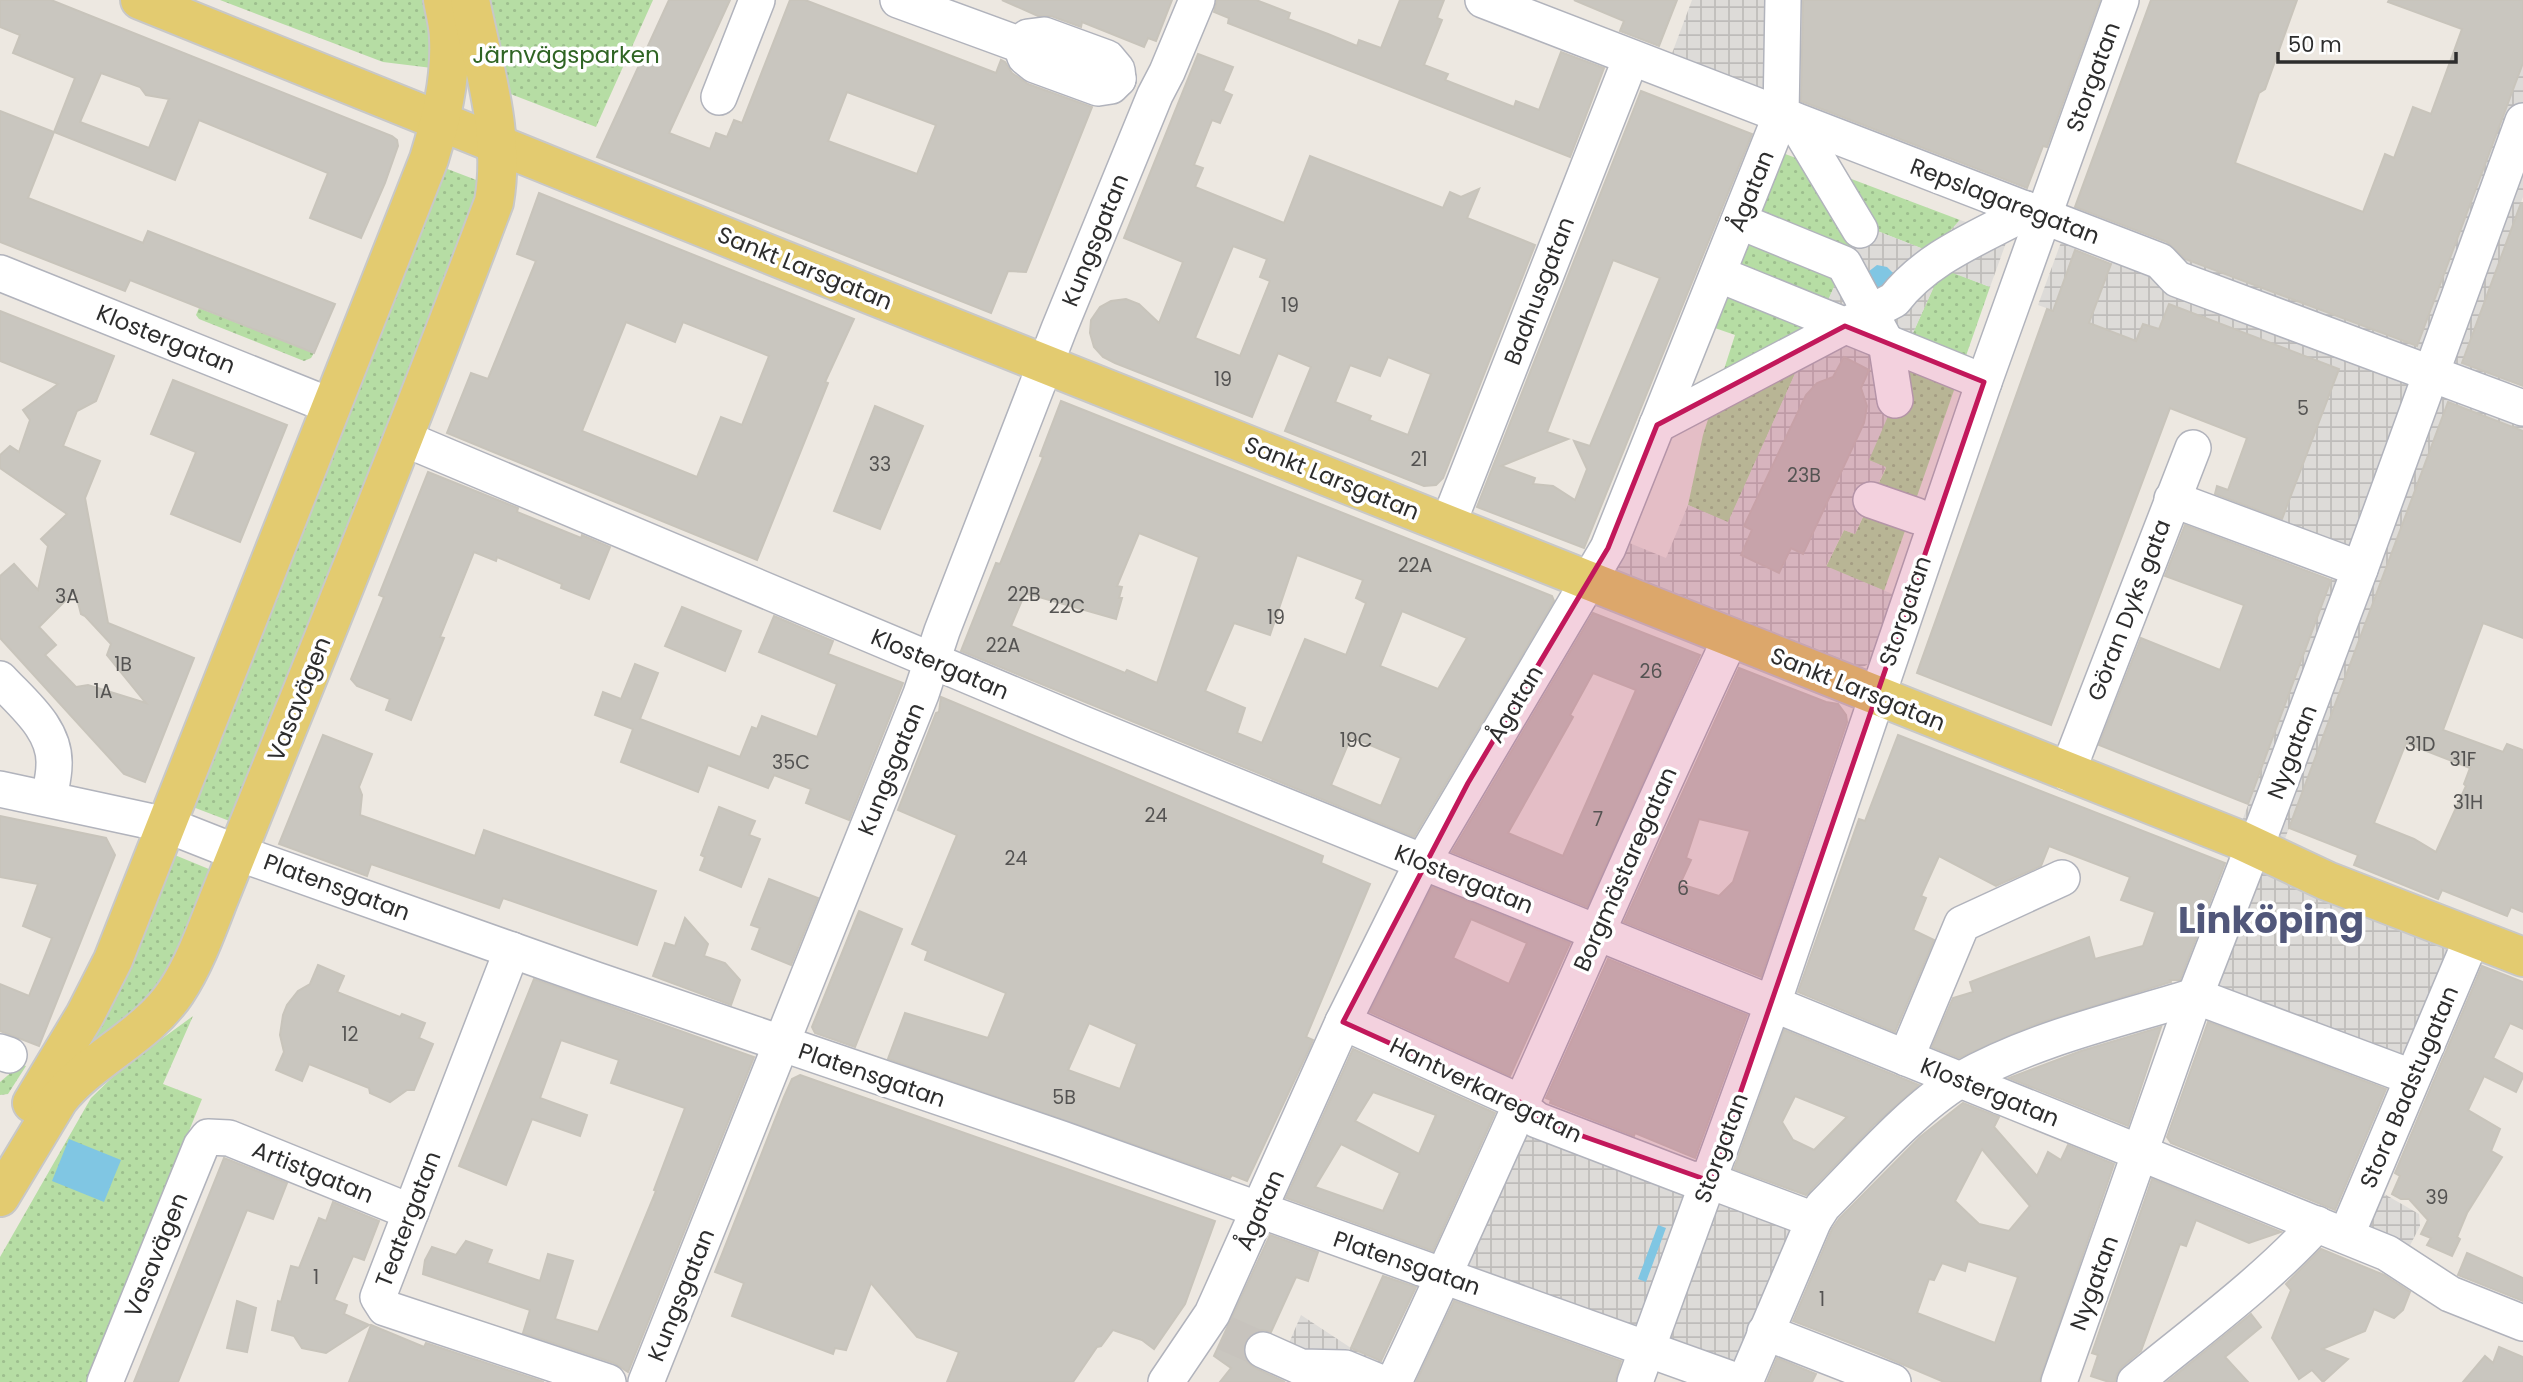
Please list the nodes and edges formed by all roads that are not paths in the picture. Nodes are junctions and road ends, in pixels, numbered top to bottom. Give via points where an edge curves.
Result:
1 (141, 0) edge
2 (443, 0) edge
3 (470, 0) edge
4 (757, 0) edge
5 (898, 0) edge
6 (1197, 0) edge
7 (1483, 0) edge
8 (1783, 0) edge
9 (2121, 0) edge
10 (1631, 58) junction
11 (1155, 95) junction
12 (719, 97) dead end
13 (1788, 117) junction
14 (2523, 121) edge
15 (440, 122) junction
16 (499, 145) junction
17 (2035, 212) junction
18 (1739, 221) junction
19 (1860, 230) dead end
20 (0, 273) edge
21 (1718, 274) junction
22 (1867, 327) junction
23 (1046, 363) junction
24 (2430, 374) junction
25 (1984, 382) junction
26 (1895, 400) dead end
27 (331, 406) junction
28 (2523, 408) edge
29 (1657, 425) junction
30 (403, 438) junction
31 (2193, 448) dead end
32 (2172, 499) junction
33 (1871, 500) dead end
34 (1916, 516) dead end
35 (1448, 524) junction
36 (1606, 561) junction
37 (2360, 569) junction
38 (1731, 637) junction
39 (932, 660) junction
40 (0, 679) edge
41 (1876, 696) junction
42 (2067, 773) junction
43 (0, 789) edge
44 (49, 798) junction
45 (167, 825) junction
46 (2255, 846) junction
47 (238, 853) junction
48 (1422, 863) junction
49 (2062, 878) dead end
50 (1597, 931) junction
51 (2472, 938) junction
52 (512, 950) junction
53 (2523, 957) edge
54 (2195, 996) junction
55 (1773, 1003) junction
56 (1343, 1022) junction
57 (781, 1044) junction
58 (1906, 1058) junction
59 (2411, 1077) junction
60 (1960, 1080) junction
61 (1522, 1103) junction
62 (215, 1136) joint
63 (0, 1156) edge
64 (2156, 1158) junction
65 (1710, 1181) junction
66 (0, 1197) edge
67 (1260, 1211) junction
68 (411, 1212) junction
69 (1814, 1220) junction
70 (2331, 1230) junction
71 (1445, 1276) junction
72 (2523, 1323) edge
73 (1765, 1332) junction
74 (1647, 1348) junction
75 (1263, 1350) tunnel mouth
76 (105, 1382) edge
77 (608, 1382) edge
78 (646, 1382) edge
79 (1166, 1382) edge
80 (1379, 1382) edge
81 (1394, 1382) edge
82 (1635, 1382) edge
83 (1739, 1382) edge
84 (1745, 1382) edge
85 (1893, 1382) edge
86 (2059, 1382) edge
87 (2135, 1382) edge

1 - 15 main road, Sankt Larsgatan
2 - 15 main road via 450,37
3 - 16 main road, Vasavägen
4 - 12 street
5 - 11 street via 1021,46 1035,65 1098,88 1111,86 1118,79
6 - 11 street, Kungsgatan
7 - 10 street, Repslagaregatan
8 - 13 street, Ågatan
9 - 17 street, Storgatan
10 - 13 street, Repslagaregatan
10 - 35 street, Badhusgatan
11 - 23 street, Kungsgatan
13 - 17 street, Repslagaregatan
13 - 18 street, Ågatan
13 - 19 street
14 - 24 street, Nygatan
15 - 16 main road, Sankt Larsgatan
15 - 27 main road
16 - 23 main road, Sankt Larsgatan
16 - 30 main road, Vasavägen via 494,202
17 - 22 street via 1936,260 1908,281
17 - 24 street, Repslagaregatan via 2160,261 2177,279
17 - 25 street, Storgatan
18 - 21 street, Ågatan
18 - 22 street via 1844,264
20 - 27 street, Klostergatan
21 - 22 street
21 - 29 street, Ågatan
22 - 25 street
22 - 26 street
22 - 29 street
23 - 35 main road, Sankt Larsgatan
23 - 39 street, Kungsgatan
24 - 28 street, Repslagaregatan
24 - 37 street, Nygatan
25 - 41 street, Storgatan
27 - 45 main road
29 - 36 street, Ågatan
30 - 39 street, Klostergatan
30 - 47 main road, Vasavägen
31 - 32 street, Göran Dyks gata
32 - 37 street
32 - 42 street, Göran Dyks gata
33 - 34 street
35 - 36 main road, Sankt Larsgatan
36 - 38 main road, Sankt Larsgatan
36 - 48 street, Ågatan
37 - 46 street, Nygatan
38 - 41 main road, Sankt Larsgatan
38 - 50 street, Borgmästaregatan
39 - 48 street, Klostergatan
39 - 57 street, Kungsgatan
40 - 44 street via 39,721 50,740 54,763
41 - 42 main road, Sankt Larsgatan
41 - 55 street, Storgatan
42 - 46 main road, Sankt Larsgatan
43 - 44 street, Platensgatan
44 - 45 street, Platensgatan
45 - 47 street, Platensgatan
45 - 63 main road via 113,960
46 - 51 main road, Sankt Larsgatan via 2327,881
46 - 54 street, Nygatan
47 - 52 street, Platensgatan
47 - 66 main road, Vasavägen via 175,993 152,1020 70,1085
48 - 50 street, Klostergatan
48 - 56 street, Ågatan
49 - 58 street via 1962,925
50 - 55 street, Klostergatan
50 - 61 street, Borgmästaregatan
51 - 53 main road, Sankt Larsgatan
51 - 59 street, Stora Badstugatan
52 - 57 street, Platensgatan
52 - 68 street, Teatergatan
54 - 59 street
54 - 60 street via 2053,1040
54 - 64 street, Nygatan
55 - 58 street, Klostergatan
55 - 65 street, Storgatan
56 - 61 street, Hantverkaregatan
56 - 67 street, Ågatan
57 - 67 street, Platensgatan
57 - 78 street, Kungsgatan
58 - 60 street, Klostergatan
59 - 70 street, Stora Badstugatan
60 - 64 street, Klostergatan
60 - 69 street via 1899,1131
61 - 65 street, Hantverkaregatan via 1537,1120 1691,1179
61 - 71 street, Borgmästaregatan
62 - 68 street, Artistgatan
62 - 76 street, Vasavägen via 201,1146
64 - 70 street, Klostergatan
64 - 86 street, Nygatan
65 - 69 street, Hantverkaregatan
65 - 74 street, Storgatan
67 - 71 street, Platensgatan
67 - 79 street, Ågatan via 1216,1328
68 - 77 street, Teatergatan via 379,1292 385,1308
69 - 73 street
70 - 72 street, Klostergatan via 2402,1261 2450,1294
70 - 87 street, Stora Badstugatan via 2294,1249
71 - 74 street, Platensgatan
71 - 81 street, Borgmästaregatan
73 - 84 street
73 - 85 street
74 - 82 street, Storgatan
74 - 83 street, Platensgatan
75 - 80 street via 1301,1367 1345,1368

